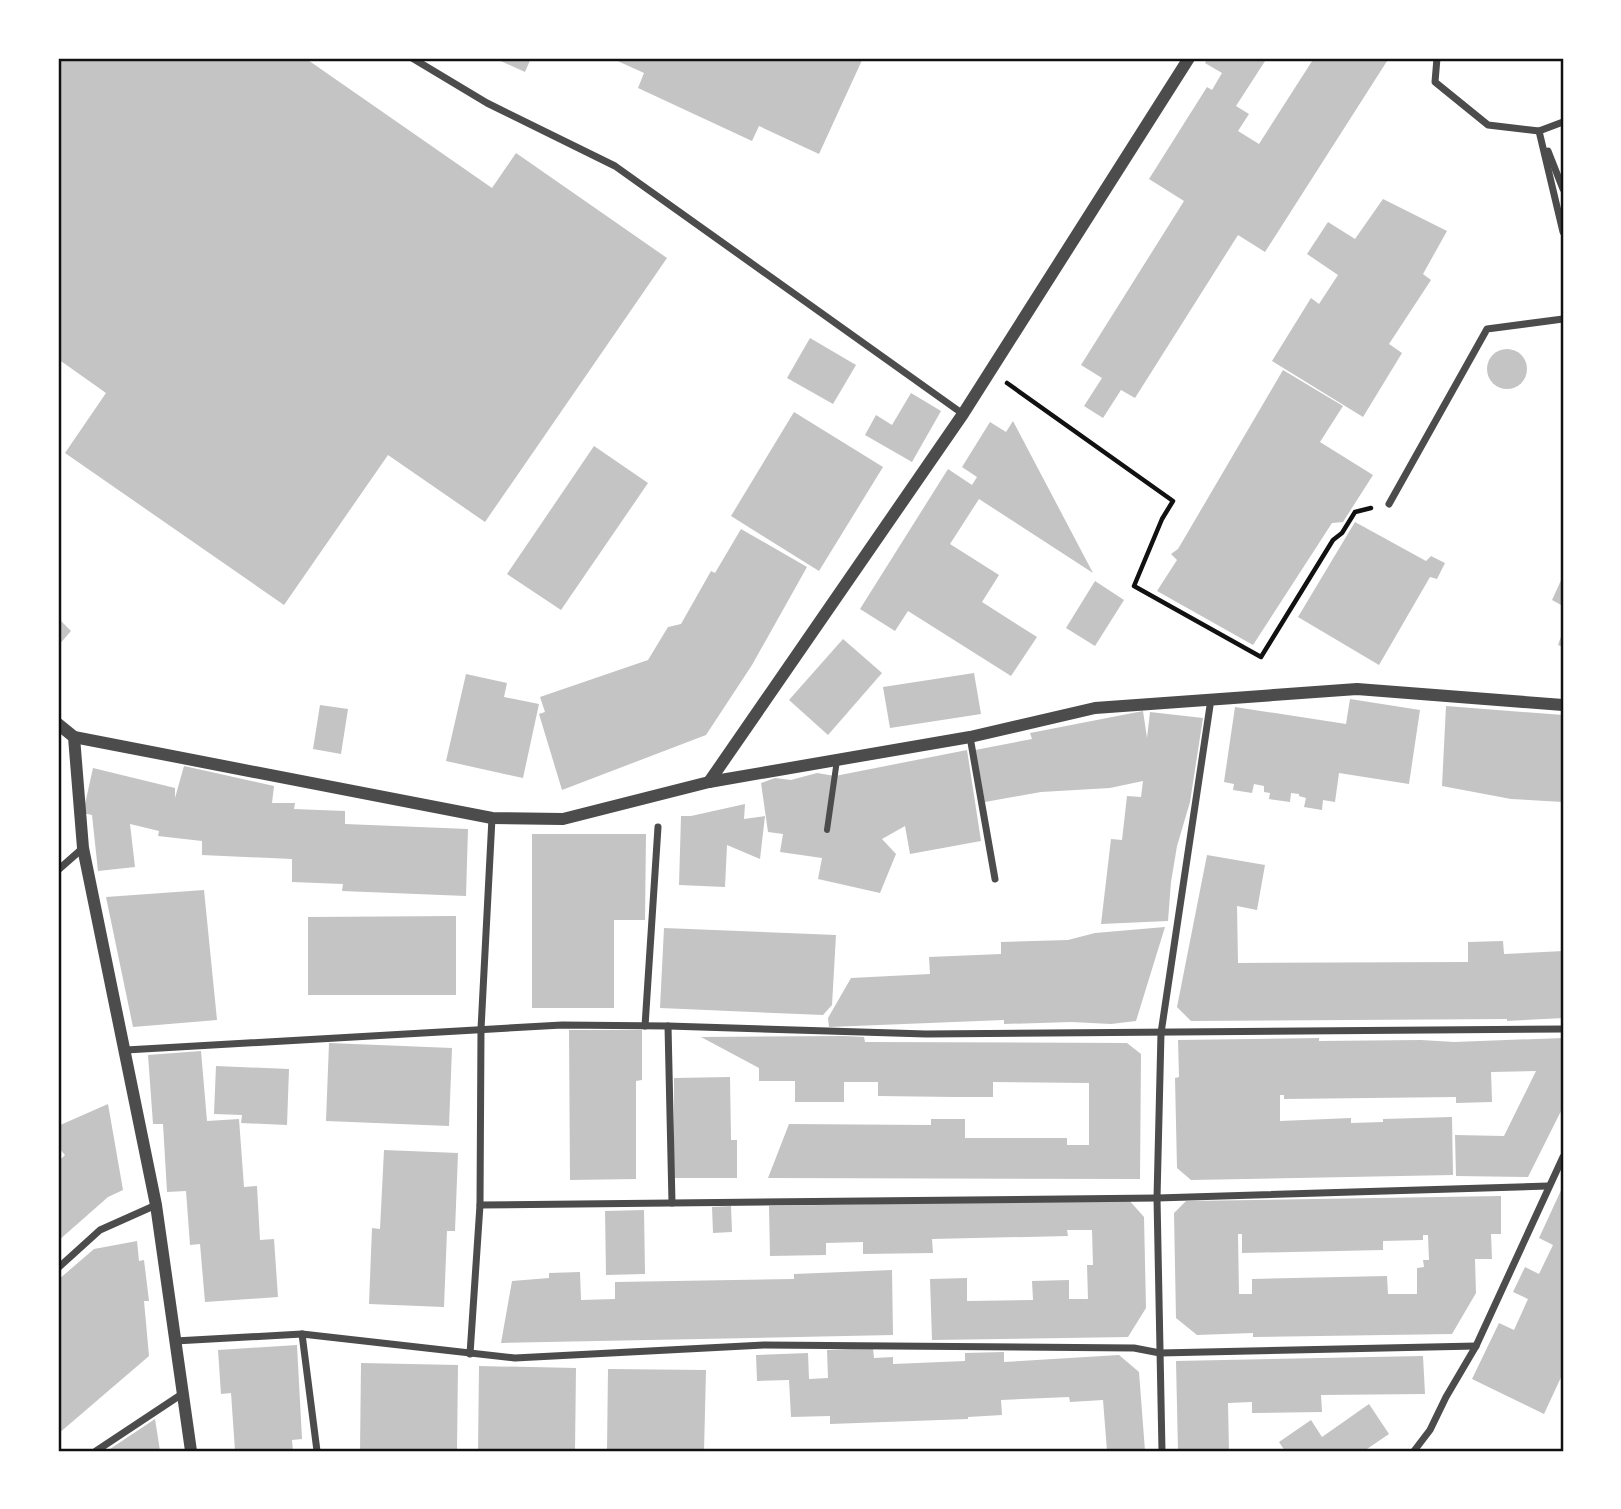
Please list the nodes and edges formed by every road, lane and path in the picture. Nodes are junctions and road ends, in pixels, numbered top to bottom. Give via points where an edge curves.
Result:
1 (412, 58) edge
2 (1189, 58) edge
3 (1437, 58) edge
4 (1563, 122) edge
5 (1539, 131) junction
6 (1563, 189) edge
7 (1563, 232) edge
8 (1563, 319) edge
9 (990, 371) junction
10 (963, 414) junction
11 (1389, 504) joint
12 (1211, 699) junction
13 (1563, 705) edge
14 (58, 724) edge
15 (74, 737) junction
16 (970, 737) junction
17 (837, 760) junction
18 (709, 782) junction
19 (492, 818) junction
20 (658, 827) dead end
21 (827, 830) dead end
22 (83, 848) junction
23 (58, 870) edge
24 (995, 879) dead end
25 (645, 1026) junction
26 (668, 1026) junction
27 (481, 1029) junction
28 (1563, 1029) edge
29 (1161, 1033) junction
30 (126, 1050) junction
31 (1563, 1157) edge
32 (1548, 1186) junction
33 (1157, 1198) junction
34 (672, 1203) junction
35 (156, 1205) junction
36 (480, 1205) junction
37 (58, 1268) edge
38 (302, 1334) junction
39 (175, 1341) junction
40 (1476, 1346) junction
41 (1160, 1353) junction
42 (470, 1354) junction
43 (182, 1394) junction
44 (96, 1451) edge
45 (191, 1451) edge
46 (317, 1451) edge
47 (1162, 1451) edge
48 (1414, 1451) edge

1 - 10 street via 487,103 615,166
2 - 9 street
3 - 5 street via 1435,82 1488,125
4 - 5 street
5 - 6 street
5 - 7 street
8 - 11 street via 1487,329
9 - 10 street
9 - 11 path via 1173,501 1135,586 1261,657 1355,512
10 - 18 street
12 - 13 street via 1357,689
12 - 16 street via 1095,708
12 - 29 street
14 - 15 street
15 - 19 street
15 - 22 street
16 - 17 street
16 - 24 street
17 - 18 street
17 - 21 street
18 - 19 street via 563,819
19 - 27 street
20 - 25 street
22 - 23 street
22 - 30 street
25 - 26 street
25 - 27 street
26 - 29 street via 926,1034
26 - 34 street
27 - 30 street
27 - 36 street
28 - 29 street
29 - 33 street
30 - 35 street
31 - 32 street
32 - 33 street
32 - 40 street
33 - 34 street
33 - 41 street
34 - 36 street
35 - 37 street via 100,1230
35 - 39 street
36 - 42 street
38 - 39 street
38 - 42 street
38 - 46 street
39 - 43 street
40 - 41 street
40 - 48 street
41 - 42 street via 764,1345 515,1358
41 - 47 street
43 - 44 street
43 - 45 street

